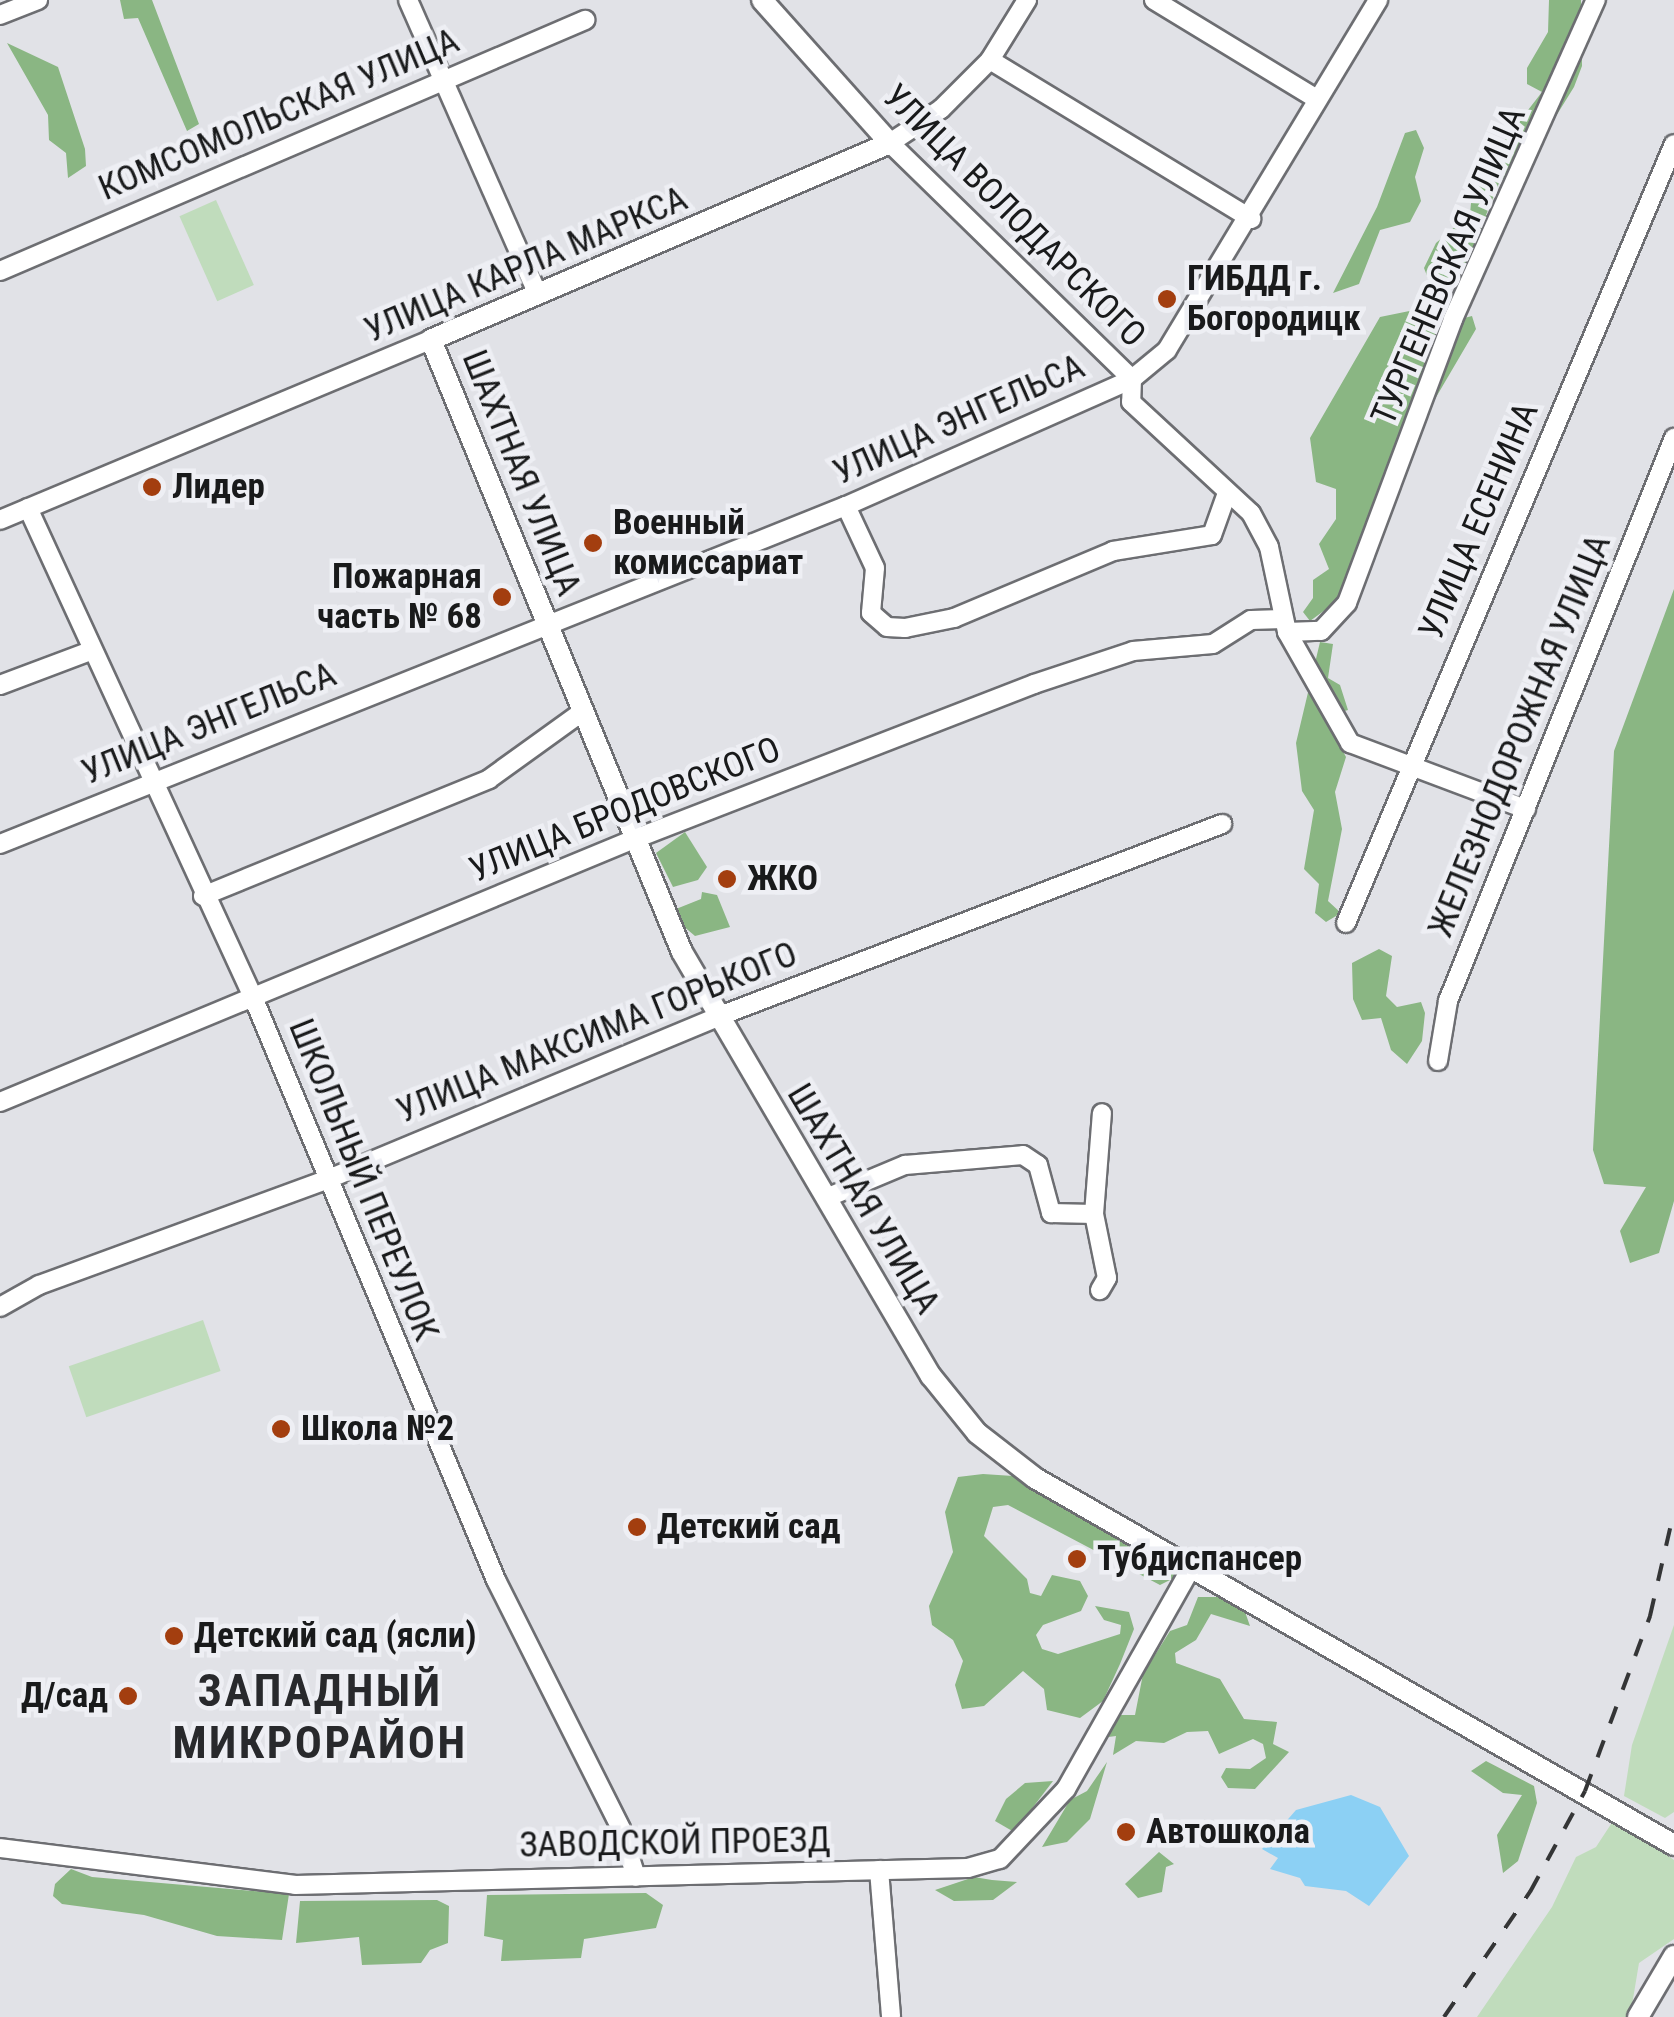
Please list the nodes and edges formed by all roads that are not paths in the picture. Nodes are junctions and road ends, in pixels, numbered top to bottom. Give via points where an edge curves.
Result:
1 (38, 0) edge
2 (408, 0) edge
3 (762, 0) edge
4 (1026, 0) edge
5 (1154, 0) edge
6 (1378, 0) edge
7 (1596, 0) edge
8 (0, 15) edge
9 (584, 20) dead end
10 (990, 60) junction
11 (441, 81) junction
12 (1317, 100) junction
13 (890, 143) junction
14 (1674, 144) edge
15 (1251, 218) junction
16 (0, 271) edge
17 (538, 295) junction
18 (432, 340) junction
19 (1132, 379) junction
20 (1674, 438) edge
21 (1226, 496) junction
22 (846, 506) junction
23 (28, 508) junction
24 (0, 520) edge
25 (547, 624) junction
26 (1285, 625) junction
27 (94, 650) junction
28 (0, 685) edge
29 (582, 712) junction
30 (1412, 763) junction
31 (152, 781) junction
32 (1526, 810) junction
33 (1222, 824) dead end
34 (632, 840) junction
35 (0, 844) edge
36 (203, 896) junction
37 (1346, 924) dead end
38 (254, 997) junction
39 (717, 1017) junction
40 (1438, 1061) dead end
41 (0, 1102) edge
42 (1102, 1113) dead end
43 (326, 1180) junction
44 (826, 1198) junction
45 (1094, 1214) junction
46 (1100, 1290) dead end
47 (0, 1308) edge
48 (1192, 1566) junction
49 (1674, 1846) edge
50 (0, 1848) edge
51 (879, 1870) junction
52 (636, 1876) junction
53 (1674, 1956) edge
54 (890, 2017) edge
55 (1638, 2017) edge

1 - 8 street
2 - 11 street
3 - 13 main road, УЛИЦА ВОЛОДАРСКОГО
4 - 10 street, УЛИЦА КАРЛА МАРКСА
5 - 12 street
6 - 12 street, УЛИЦА ЭНГЕЛЬСА
7 - 26 street, ТУРГЕНЕВСКАЯ УЛИЦА via 1453,319 1347,603 1321,631
9 - 11 street, КОМСОМОЛЬСКАЯ УЛИЦА
10 - 13 street, УЛИЦА КАРЛА МАРКСА via 941,109
10 - 15 street
11 - 16 street, КОМСОМОЛЬСКАЯ УЛИЦА
11 - 17 street
12 - 15 street, УЛИЦА ЭНГЕЛЬСА
13 - 17 main road, УЛИЦА КАРЛА МАРКСА
13 - 19 street, УЛИЦА ВОЛОДАРСКОГО
14 - 30 street, УЛИЦА ЕСЕНИНА
15 - 19 street, УЛИЦА ЭНГЕЛЬСА via 1168,350
17 - 18 main road, УЛИЦА КАРЛА МАРКСА
18 - 23 street, УЛИЦА КАРЛА МАРКСА
18 - 25 main road, ШАХТНАЯ УЛИЦА
19 - 21 street, УЛИЦА ВОЛОДАРСКОГО via 1131,402
19 - 22 street, УЛИЦА ЭНГЕЛЬСА
20 - 32 street, ЖЕЛЕЗНОДОРОЖНАЯ УЛИЦА
21 - 22 street via 1212,535 1113,551 954,618 904,628 887,628 871,613 875,568
21 - 26 street, УЛИЦА ВОЛОДАРСКОГО via 1251,512 1269,547
22 - 25 street, УЛИЦА ЭНГЕЛЬСА
23 - 24 street, УЛИЦА КАРЛА МАРКСА
23 - 27 street, ШКОЛЬНЫЙ ПЕРЕУЛОК
25 - 29 main road, ШАХТНАЯ УЛИЦА
25 - 31 street, УЛИЦА ЭНГЕЛЬСА
26 - 30 street, УЛИЦА ВОЛОДАРСКОГО via 1350,743
26 - 34 street, УЛИЦА БРОДОВСКОГО via 1251,620 1202,647 1134,651
27 - 28 street
27 - 31 street, ШКОЛЬНЫЙ ПЕРЕУЛОК
29 - 34 main road, ШАХТНАЯ УЛИЦА
29 - 36 street via 489,780
30 - 32 street, УЛИЦА ВОЛОДАРСКОГО
30 - 37 street, УЛИЦА ЕСЕНИНА
31 - 35 street, УЛИЦА ЭНГЕЛЬСА
31 - 36 street, ШКОЛЬНЫЙ ПЕРЕУЛОК
32 - 40 street, ЖЕЛЕЗНОДОРОЖНАЯ УЛИЦА via 1448,1001
33 - 39 street, УЛИЦА МАКСИМА ГОРЬКОГО
34 - 38 street, УЛИЦА БРОДОВСКОГО
34 - 39 main road, ШАХТНАЯ УЛИЦА
36 - 38 street, ШКОЛЬНЫЙ ПЕРЕУЛОК
38 - 41 street, УЛИЦА БРОДОВСКОГО
38 - 43 street, ШКОЛЬНЫЙ ПЕРЕУЛОК
39 - 43 street, УЛИЦА МАКСИМА ГОРЬКОГО
39 - 44 main road, ШАХТНАЯ УЛИЦА
42 - 45 street
43 - 47 street, УЛИЦА МАКСИМА ГОРЬКОГО via 39,1285
43 - 52 street, ШКОЛЬНЫЙ ПЕРЕУЛОК via 496,1580 621,1829
44 - 45 street via 905,1165 1024,1154 1038,1165 1050,1213
44 - 48 main road, ШАХТНАЯ УЛИЦА via 931,1376 976,1433 1035,1478
45 - 46 street via 1106,1278
48 - 49 main road, ШАХТНАЯ УЛИЦА
48 - 51 street, ЗАВОДСКОЙ ПРОЕЗД via 1066,1789 1021,1842 1000,1860 968,1868
50 - 52 street, ЗАВОДСКОЙ ПРОЕЗД via 294,1885
51 - 52 street, ЗАВОДСКОЙ ПРОЕЗД
51 - 54 street
53 - 55 main road

